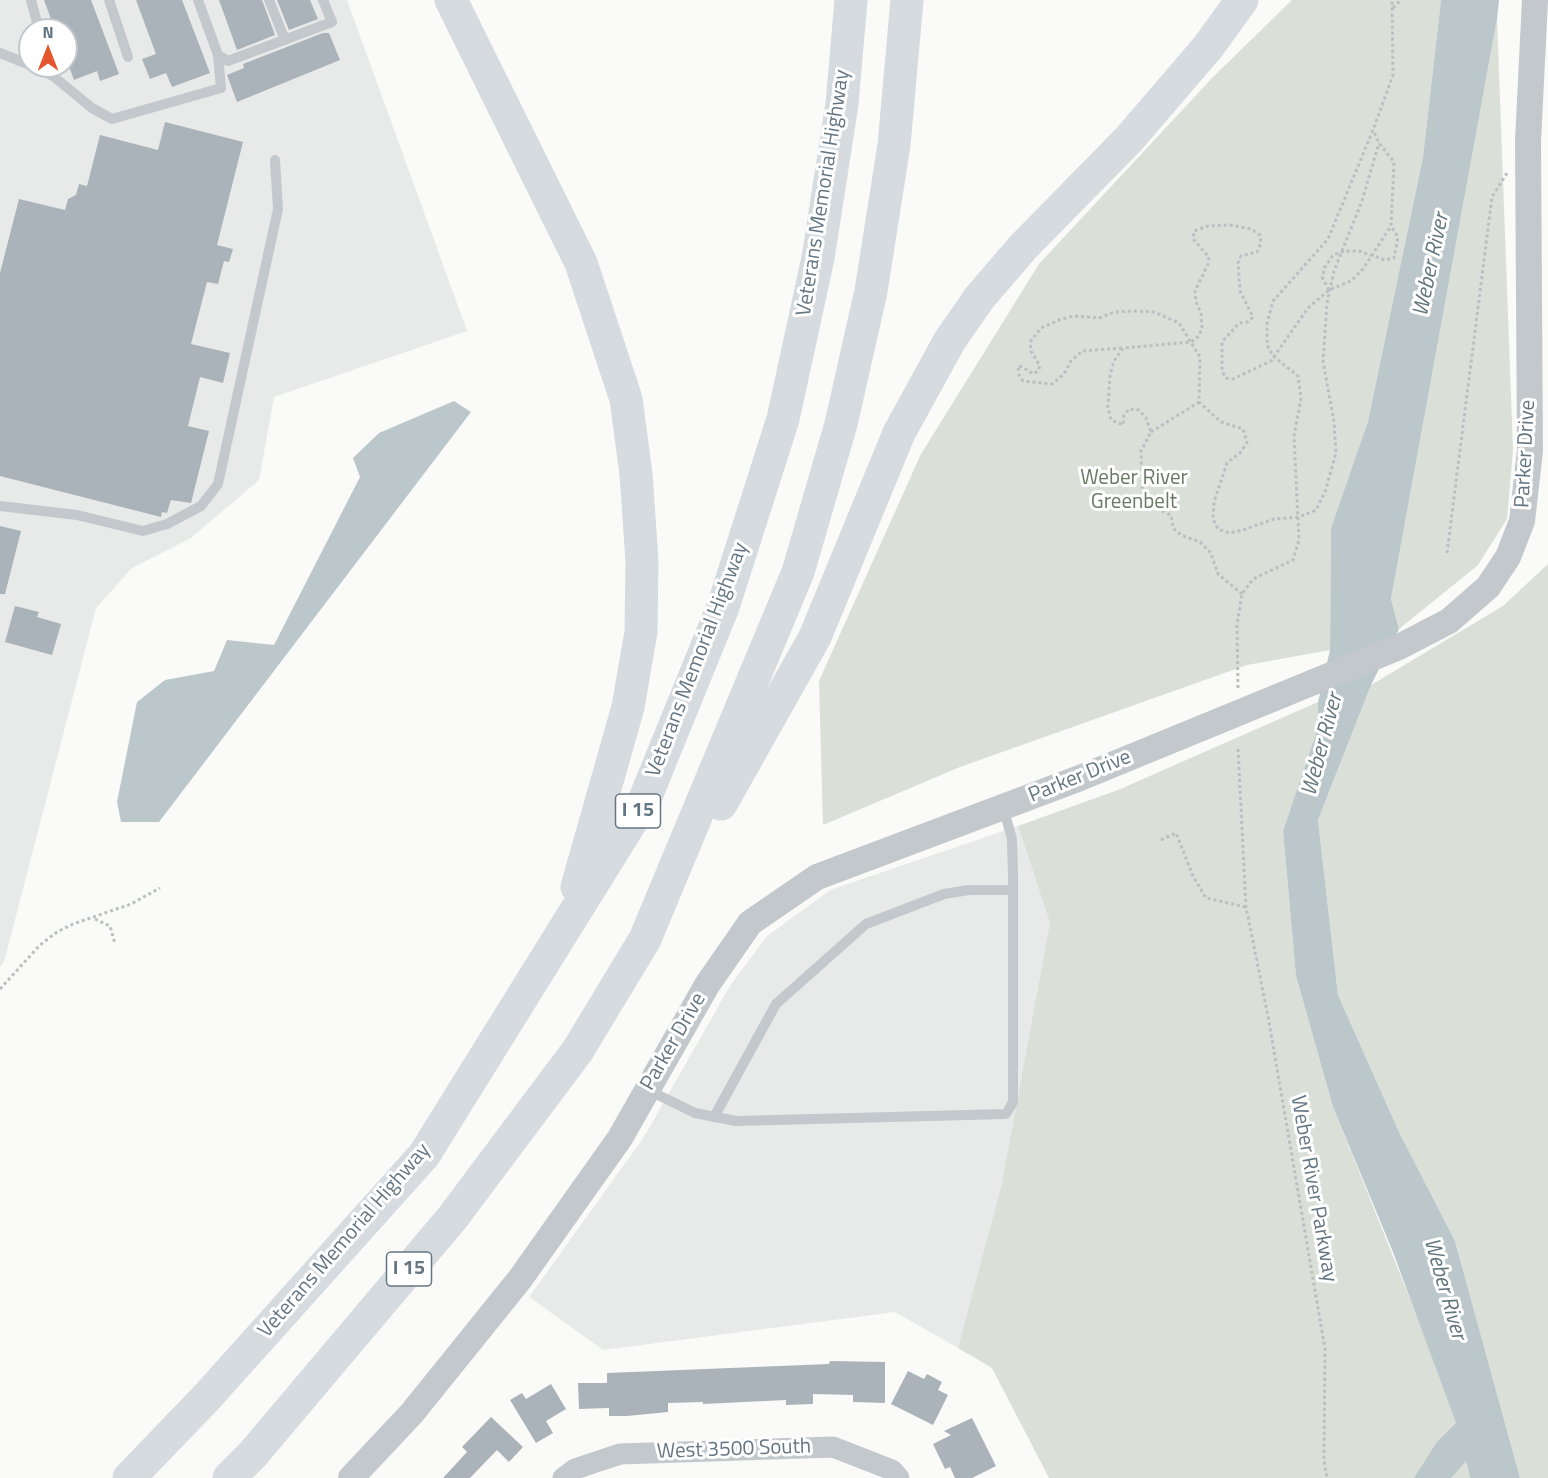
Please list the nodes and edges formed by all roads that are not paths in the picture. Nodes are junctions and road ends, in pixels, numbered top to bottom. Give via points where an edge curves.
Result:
1 (31, 0) edge
2 (109, 0) edge
3 (198, 0) edge
4 (269, 0) edge
5 (323, 0) edge
6 (450, 0) edge
7 (851, 0) edge
8 (907, 0) edge
9 (1242, 0) edge
10 (1535, 0) edge
11 (36, 18) edge
12 (285, 40) junction
13 (0, 53) edge
14 (218, 55) junction
15 (129, 57) dead end
16 (18, 60) edge
17 (59, 78) edge
18 (275, 160) dead end
19 (0, 506) edge
20 (1003, 807) junction
21 (1013, 890) junction
22 (565, 926) junction
23 (645, 939) junction
24 (647, 1090) junction
25 (714, 1117) junction
26 (569, 1473) edge
27 (896, 1474) edge
28 (129, 1478) edge
29 (229, 1478) edge
30 (351, 1478) edge

1 - 11 lane
2 - 15 lane
3 - 14 lane
4 - 12 lane
5 - 12 lane via 332,22
6 - 22 highway via 581,263 626,399 636,474 642,561 639,643 628,707
7 - 22 highway, Veterans Memorial Highway / I 15 via 842,104 818,258 783,419 723,607 644,801
8 - 23 highway, I 15 via 891,167 871,291 841,424 798,572
9 - 23 highway via 1208,47 1129,139 1023,247 980,297 950,340 900,433 815,637
10 - 20 street, Parker Drive via 1528,141 1530,451 1521,521 1508,557 1488,587 1449,621 1399,647
12 - 14 lane via 228,61
13 - 16 lane
14 - 17 lane via 221,88 112,119 92,108
18 - 19 lane via 278,209 218,484 201,506 167,524 143,531 77,515
20 - 21 lane via 1012,839
20 - 24 street, Parker Drive via 817,877 750,923 707,985
21 - 25 lane via 944,894 866,924 776,1004
21 - 25 lane via 1013,1102 1006,1114 736,1121
22 - 28 highway, Veterans Memorial Highway / I 15 via 424,1155
23 - 29 highway, I 15 via 578,1050 453,1217
24 - 25 lane via 695,1113
24 - 30 street, Parker Drive via 620,1138 520,1279 412,1413
26 - 27 street, West 3500 South via 620,1454 832,1447

